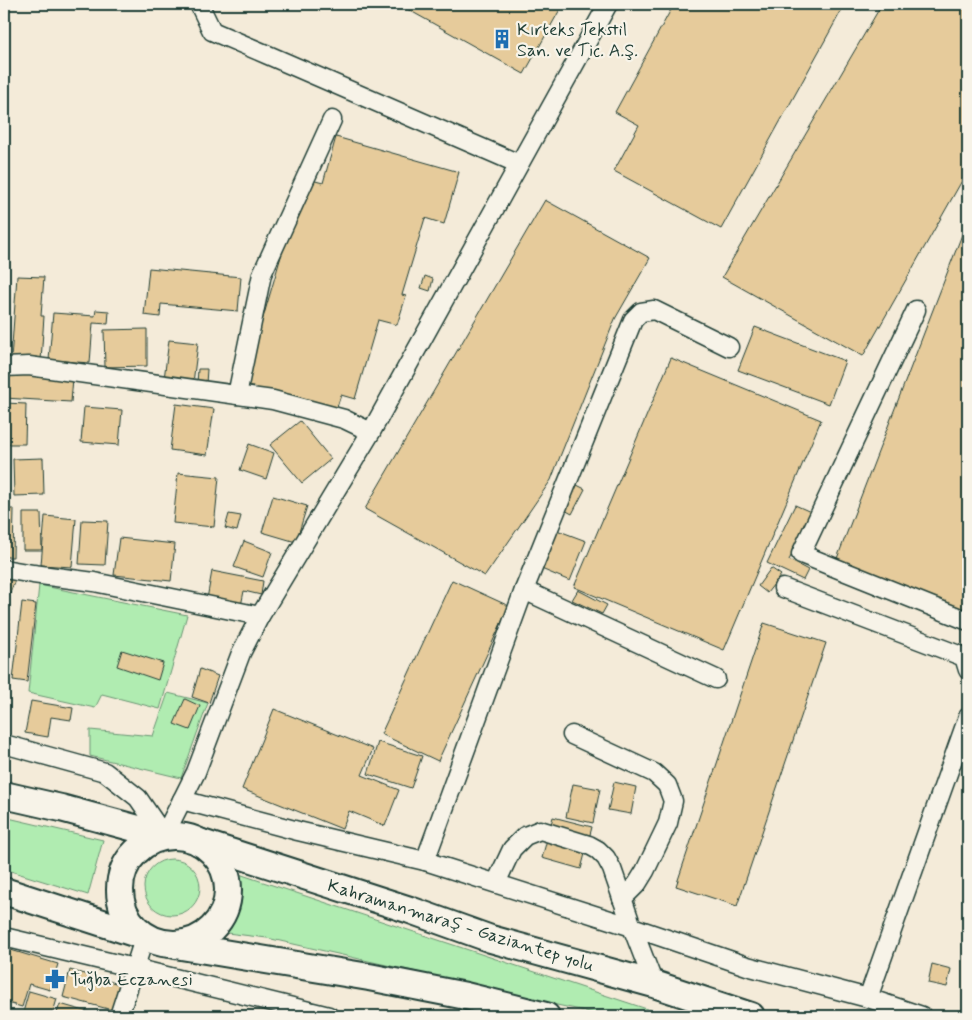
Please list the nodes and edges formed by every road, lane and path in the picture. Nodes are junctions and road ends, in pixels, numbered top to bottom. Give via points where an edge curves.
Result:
1 (199, 4) edge
2 (608, 4) edge
3 (332, 120) dead end
4 (519, 164) junction
5 (916, 310) dead end
6 (729, 347) dead end
7 (4, 367) edge
8 (237, 395) junction
9 (371, 432) junction
10 (4, 568) edge
11 (783, 588) dead end
12 (524, 590) junction
13 (260, 616) junction
14 (968, 621) edge
15 (968, 670) edge
16 (716, 679) dead end
17 (968, 717) edge
18 (572, 735) dead end
19 (4, 744) edge
20 (4, 795) edge
21 (182, 800) junction
22 (164, 836) junction
23 (199, 842) junction
24 (424, 861) junction
25 (496, 883) junction
26 (4, 891) edge
27 (622, 899) junction
28 (632, 927) junction
29 (144, 936) junction
30 (4, 937) edge
31 (175, 945) junction
32 (134, 968) junction
33 (654, 984) junction
34 (868, 998) junction
35 (119, 1016) edge
36 (329, 1016) edge
37 (546, 1016) edge
38 (751, 1016) edge
39 (922, 1016) edge

1 - 4 street via 212,32
2 - 4 street
3 - 8 street via 262,274
4 - 9 street
5 - 14 street via 801,554
6 - 12 street via 654,310 641,312 633,320
7 - 8 street via 29,366
8 - 9 street via 273,400 344,419
9 - 13 street
10 - 13 street via 94,582
11 - 15 street via 964,657
12 - 16 street
12 - 24 street
13 - 21 street via 241,653 196,772
17 - 34 street
18 - 27 street via 654,773 667,785 672,801 668,823 645,871
19 - 22 street via 105,772 138,798
20 - 22 highway
21 - 22 street
21 - 24 street
22 - 23 highway via 182,836
22 - 29 highway via 150,841 128,860 119,887 125,915
23 - 31 highway via 213,852 224,867 228,884 227,902 220,919 208,933
23 - 33 highway, Kahramanmaraş - Gaziantep yolu via 491,939
24 - 25 street
25 - 27 street via 512,849 524,836 540,830 598,850 612,869
25 - 28 street
26 - 29 highway
27 - 28 street
28 - 33 street
28 - 34 street via 747,966
29 - 31 highway via 159,943
29 - 32 street
30 - 32 street
31 - 37 highway via 369,977
32 - 35 street
32 - 36 street
33 - 38 highway, Kahramanmaraş - Gaziantep yolu
34 - 39 street

